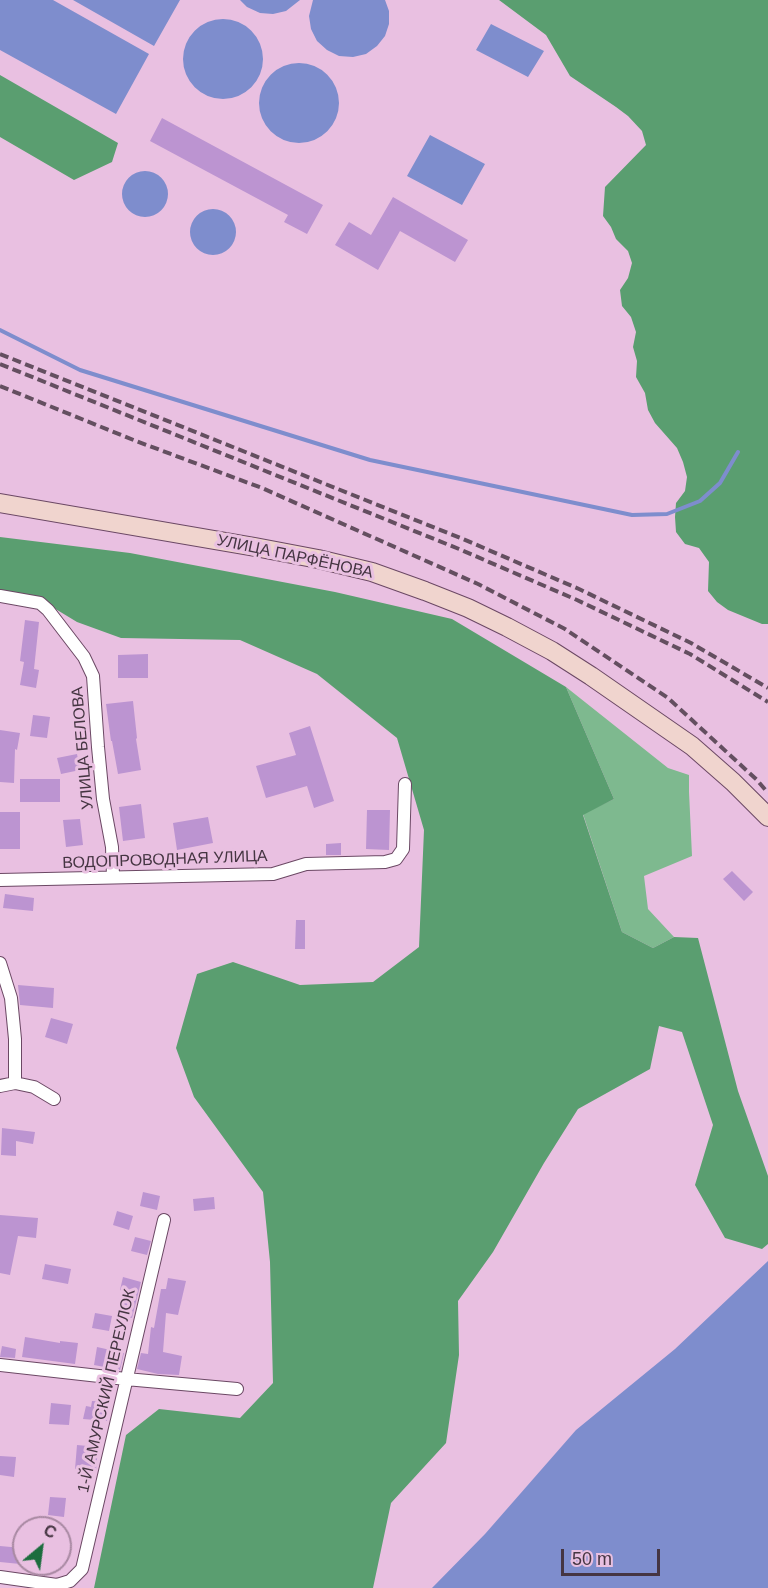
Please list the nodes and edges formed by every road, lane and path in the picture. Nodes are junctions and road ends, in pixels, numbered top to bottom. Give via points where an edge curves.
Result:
1 (0, 503) edge
2 (0, 596) edge
3 (405, 784) dead end
4 (768, 817) edge
5 (113, 877) junction
6 (0, 880) edge
7 (0, 963) edge
8 (15, 1083) junction
9 (0, 1086) edge
10 (54, 1099) dead end
11 (164, 1220) dead end
12 (0, 1365) edge
13 (126, 1379) junction
14 (237, 1389) dead end
15 (0, 1577) edge

1 - 4 main road, УЛИЦА ПАРФЁНОВА via 318,559 372,572 468,608 552,651 692,746
2 - 5 street, УЛИЦА БЕЛОВА via 40,603 84,657 93,676
3 - 5 street, ВОДОПРОВОДНАЯ УЛИЦА via 403,849 396,859 306,864 273,874
5 - 6 street, ВОДОПРОВОДНАЯ УЛИЦА
7 - 8 street via 11,998
8 - 9 street
8 - 10 street via 34,1087
11 - 13 street, 1-Й АМУРСКИЙ ПЕРЕУЛОК
12 - 13 street
13 - 14 street
13 - 15 street, 1-Й АМУРСКИЙ ПЕРЕУЛОК via 82,1569 70,1581 57,1585

